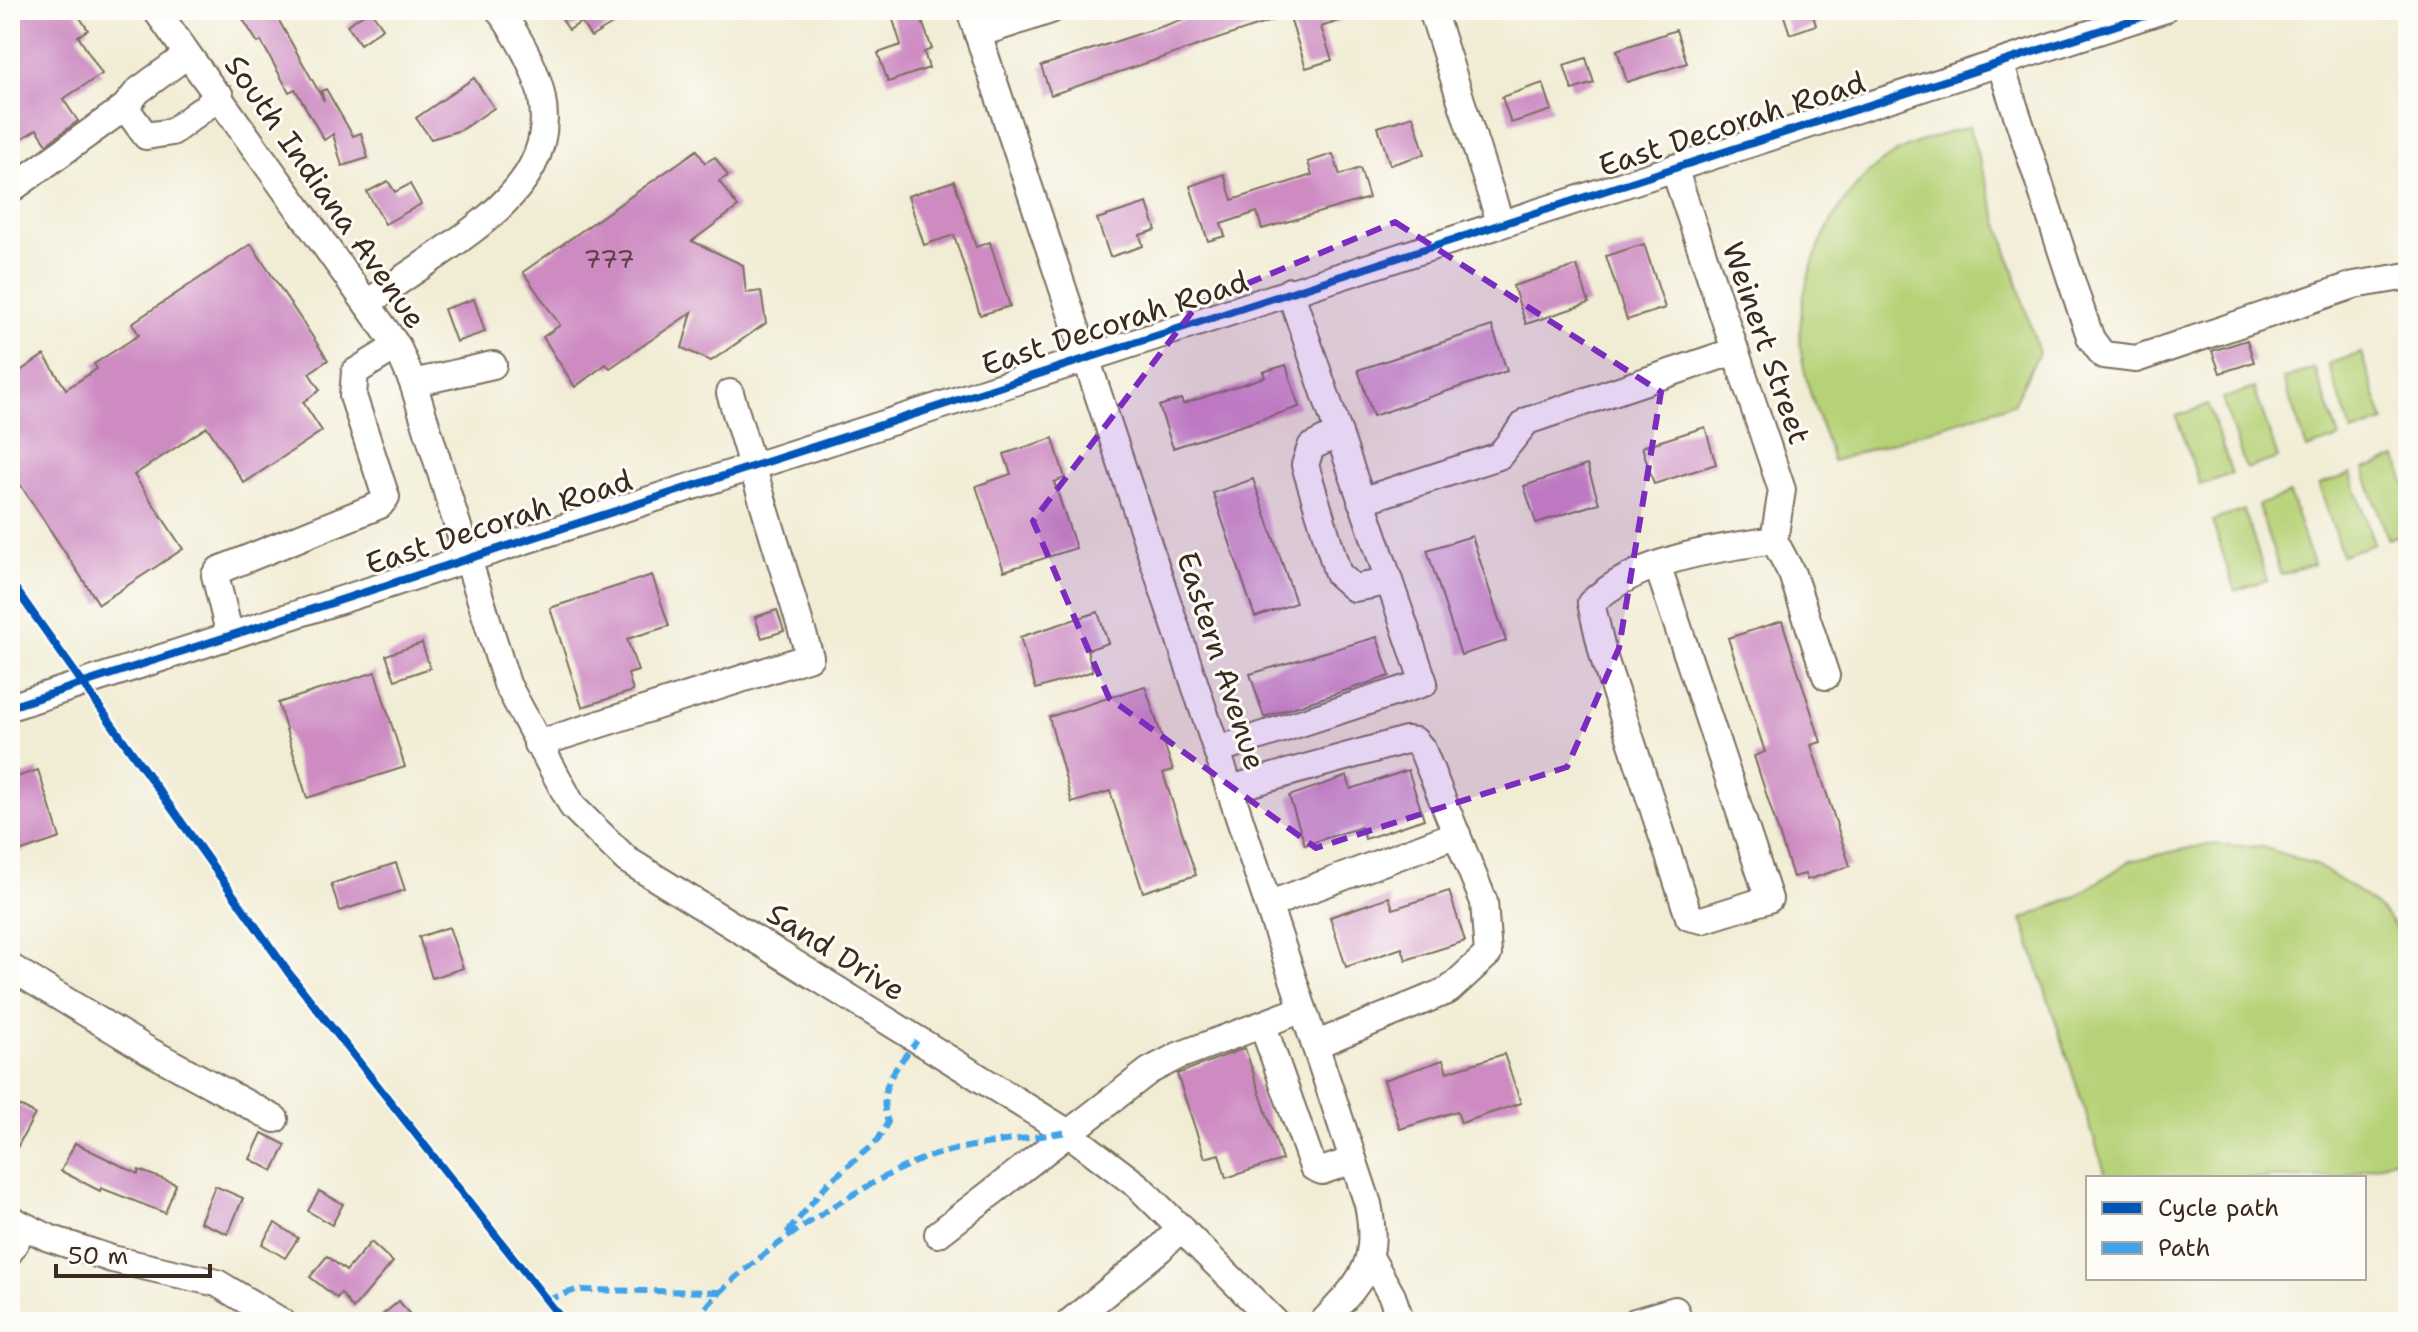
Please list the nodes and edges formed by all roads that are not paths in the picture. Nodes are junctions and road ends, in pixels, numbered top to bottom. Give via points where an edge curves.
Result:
1 (156, 10) edge
2 (499, 10) edge
3 (1051, 10) edge
4 (1432, 10) edge
5 (2163, 10) edge
6 (974, 22) edge
7 (187, 55) junction
8 (2000, 63) junction
9 (220, 96) junction
10 (125, 107) junction
11 (1674, 168) junction
12 (10, 190) edge
13 (1500, 222) junction
14 (2408, 276) edge
15 (1290, 291) junction
16 (368, 303) junction
17 (397, 346) junction
18 (1735, 351) junction
19 (1087, 358) junction
20 (493, 365) dead end
21 (413, 383) junction
22 (730, 393) dead end
23 (1339, 433) junction
24 (752, 465) junction
25 (1361, 501) junction
26 (1774, 540) junction
27 (468, 557) junction
28 (1658, 567) junction
29 (1389, 582) junction
30 (230, 636) junction
31 (1826, 676) dead end
32 (10, 707) edge
33 (537, 744) junction
34 (1217, 750) junction
35 (1230, 789) junction
36 (1457, 834) junction
37 (1268, 905) junction
38 (10, 967) edge
39 (1303, 1009) junction
40 (1263, 1026) junction
41 (1315, 1045) junction
42 (275, 1119) dead end
43 (1067, 1132) junction
44 (1353, 1160) junction
45 (17, 1223) edge
46 (1181, 1227) junction
47 (938, 1234) dead end
48 (10, 1251) edge
49 (1371, 1259) junction
50 (282, 1322) edge
51 (1070, 1322) edge
52 (1275, 1322) edge
53 (1323, 1322) edge
54 (1401, 1322) edge
55 (1635, 1322) edge
56 (1680, 1322) edge

1 - 7 street, South Indiana Avenue
2 - 16 street via 540,79 543,132 538,154 526,177 488,219
3 - 6 street
4 - 13 street
5 - 8 street, East Decorah Road
6 - 19 street, Eastern Avenue
7 - 9 street, South Indiana Avenue
7 - 10 street
8 - 11 street, East Decorah Road
8 - 14 street via 2091,339 2103,355 2136,359 2354,285
9 - 10 street via 172,132 146,136
9 - 16 street, South Indiana Avenue
10 - 12 street
11 - 13 street, East Decorah Road
11 - 18 street, Weinert Street
13 - 15 street, East Decorah Road
15 - 19 street, East Decorah Road
15 - 23 street
16 - 17 street, South Indiana Avenue
17 - 21 street, South Indiana Avenue
17 - 30 street via 355,372 353,396 386,497 380,505 219,570 215,575
18 - 25 street via 1527,421 1499,456
18 - 26 street, Weinert Street via 1782,490
19 - 24 street, East Decorah Road
19 - 34 street, Eastern Avenue
20 - 21 street
21 - 27 street, South Indiana Avenue
22 - 24 street
23 - 25 street
23 - 29 street via 1311,447 1305,465 1338,574 1354,588
24 - 27 street, East Decorah Road
24 - 33 street via 810,657
25 - 29 street
26 - 28 street via 1701,551
26 - 31 street via 1792,574
27 - 30 street, East Decorah Road
27 - 33 street, Sand Drive via 507,684
28 - 28 street via 1611,585 1591,603 1689,917 1702,920 1769,899
29 - 34 street via 1424,683
30 - 32 street, East Decorah Road
33 - 43 street, Sand Drive via 573,807 627,860
34 - 35 street, Eastern Avenue
35 - 36 street via 1415,741
35 - 37 street, Eastern Avenue
36 - 37 street
36 - 41 street via 1484,902 1488,954 1449,990
37 - 39 street, Eastern Avenue
38 - 42 street
39 - 40 street
39 - 41 street, Eastern Avenue
40 - 43 street via 1149,1071
40 - 44 street via 1313,1167 1322,1171
41 - 44 street, Eastern Avenue
43 - 46 street, Sand Drive
43 - 47 street
44 - 49 street, Eastern Avenue via 1374,1235
45 - 48 street
45 - 50 street via 112,1259 217,1283
46 - 51 street
46 - 52 street, Sand Drive
49 - 53 street via 1351,1292
49 - 54 street
55 - 56 street via 1675,1310

